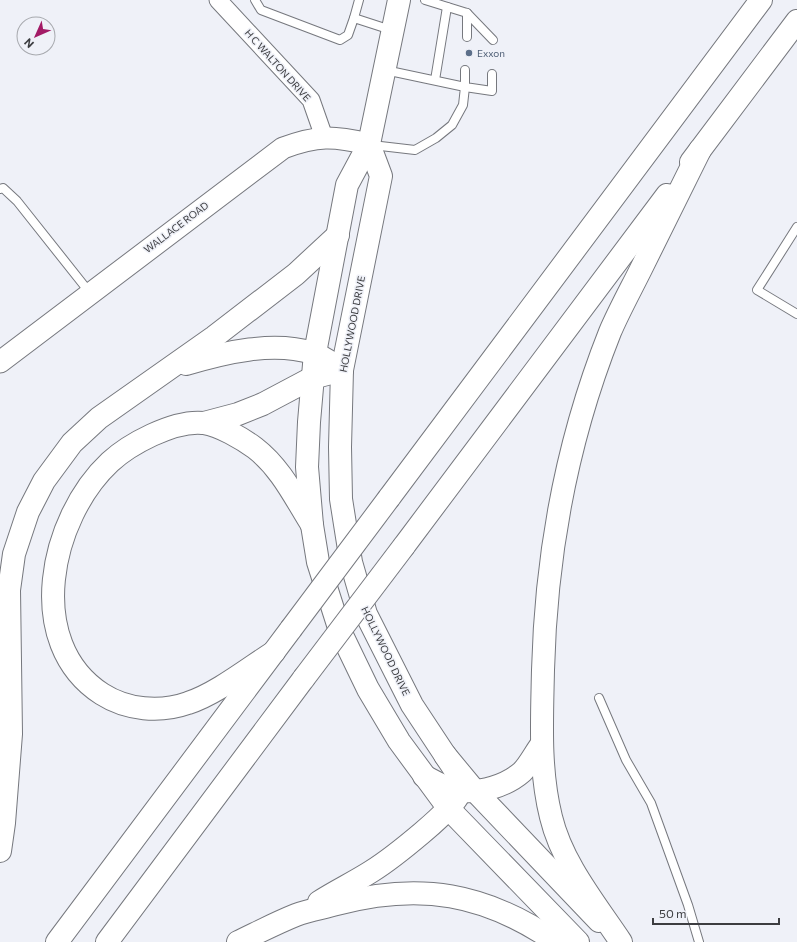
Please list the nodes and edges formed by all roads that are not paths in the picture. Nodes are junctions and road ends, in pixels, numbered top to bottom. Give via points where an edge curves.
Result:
1 (218, 0) edge
2 (255, 0) edge
3 (359, 0) edge
4 (399, 0) edge
5 (425, 0) edge
6 (761, 0) edge
7 (447, 7) junction
8 (467, 13) junction
9 (354, 18) junction
10 (797, 21) edge
11 (392, 30) junction
12 (467, 37) dead end
13 (493, 40) dead end
14 (384, 70) junction
15 (465, 70) dead end
16 (492, 74) dead end
17 (435, 80) junction
18 (465, 87) junction
19 (324, 137) junction
20 (369, 144) junction
21 (700, 150) junction
22 (0, 188) edge
23 (797, 227) edge
24 (338, 235) junction
25 (90, 293) junction
26 (797, 314) edge
27 (315, 353) junction
28 (0, 362) edge
29 (171, 368) junction
30 (342, 370) junction
31 (312, 378) junction
32 (204, 423) junction
33 (312, 525) junction
34 (274, 652) junction
35 (599, 698) dead end
36 (541, 745) junction
37 (424, 776) junction
38 (468, 791) junction
39 (449, 809) junction
40 (0, 851) edge
41 (297, 914) junction
42 (57, 942) edge
43 (107, 942) edge
44 (238, 942) edge
45 (556, 942) edge
46 (578, 942) edge
47 (620, 942) edge
48 (699, 942) edge

1 - 19 street, H C WALTON DRIVE via 312,100
2 - 9 lane via 261,10 340,40 348,35
3 - 9 lane
4 - 11 main road
5 - 7 lane
6 - 34 main road, bridge
7 - 8 lane
7 - 17 lane
8 - 12 lane
8 - 13 lane
9 - 11 lane
10 - 21 main road
11 - 14 main road
14 - 17 lane
14 - 20 main road
15 - 18 lane
16 - 18 lane via 492,91
17 - 18 lane
18 - 20 lane via 463,105 452,125 436,138 415,150
19 - 20 street, WALLACE ROAD
19 - 25 street, WALLACE ROAD via 283,148
20 - 24 main road via 347,185
20 - 30 main road, HOLLYWOOD DRIVE via 381,176
21 - 36 main road via 611,331 580,417 562,492 550,564 544,633
21 - 43 main road, bridge
22 - 25 lane via 18,201
23 - 26 lane via 756,290
24 - 27 main road
24 - 29 main road via 296,274
25 - 28 street, WALLACE ROAD
27 - 29 main road via 284,348 240,351
27 - 30 main road
27 - 31 main road
29 - 40 main road via 99,418 72,443 44,481 28,512 14,554 9,590 11,734
30 - 31 main road
30 - 38 main road, HOLLYWOOD DRIVE via 341,499 351,562 366,614 412,705
31 - 32 main road via 263,404
31 - 33 main road via 307,467
32 - 33 main road via 230,433 255,448 279,472
32 - 34 main road via 160,431 136,443 110,462 89,486 69,521 57,555 53,587 55,617 61,646 73,667 89,686 110,700 136,708 161,710 189,703
33 - 37 main road via 318,562 340,630 368,689 399,741
34 - 42 main road
35 - 48 lane via 626,760 651,803
36 - 38 main road via 523,772 510,782 495,788
36 - 47 main road via 551,817 562,847 579,879
37 - 38 main road via 447,788
37 - 39 main road
38 - 39 main road
38 - 47 main road
39 - 41 main road via 372,871
39 - 46 main road
41 - 44 main road
41 - 45 main road via 366,897 434,893 474,901 505,912

